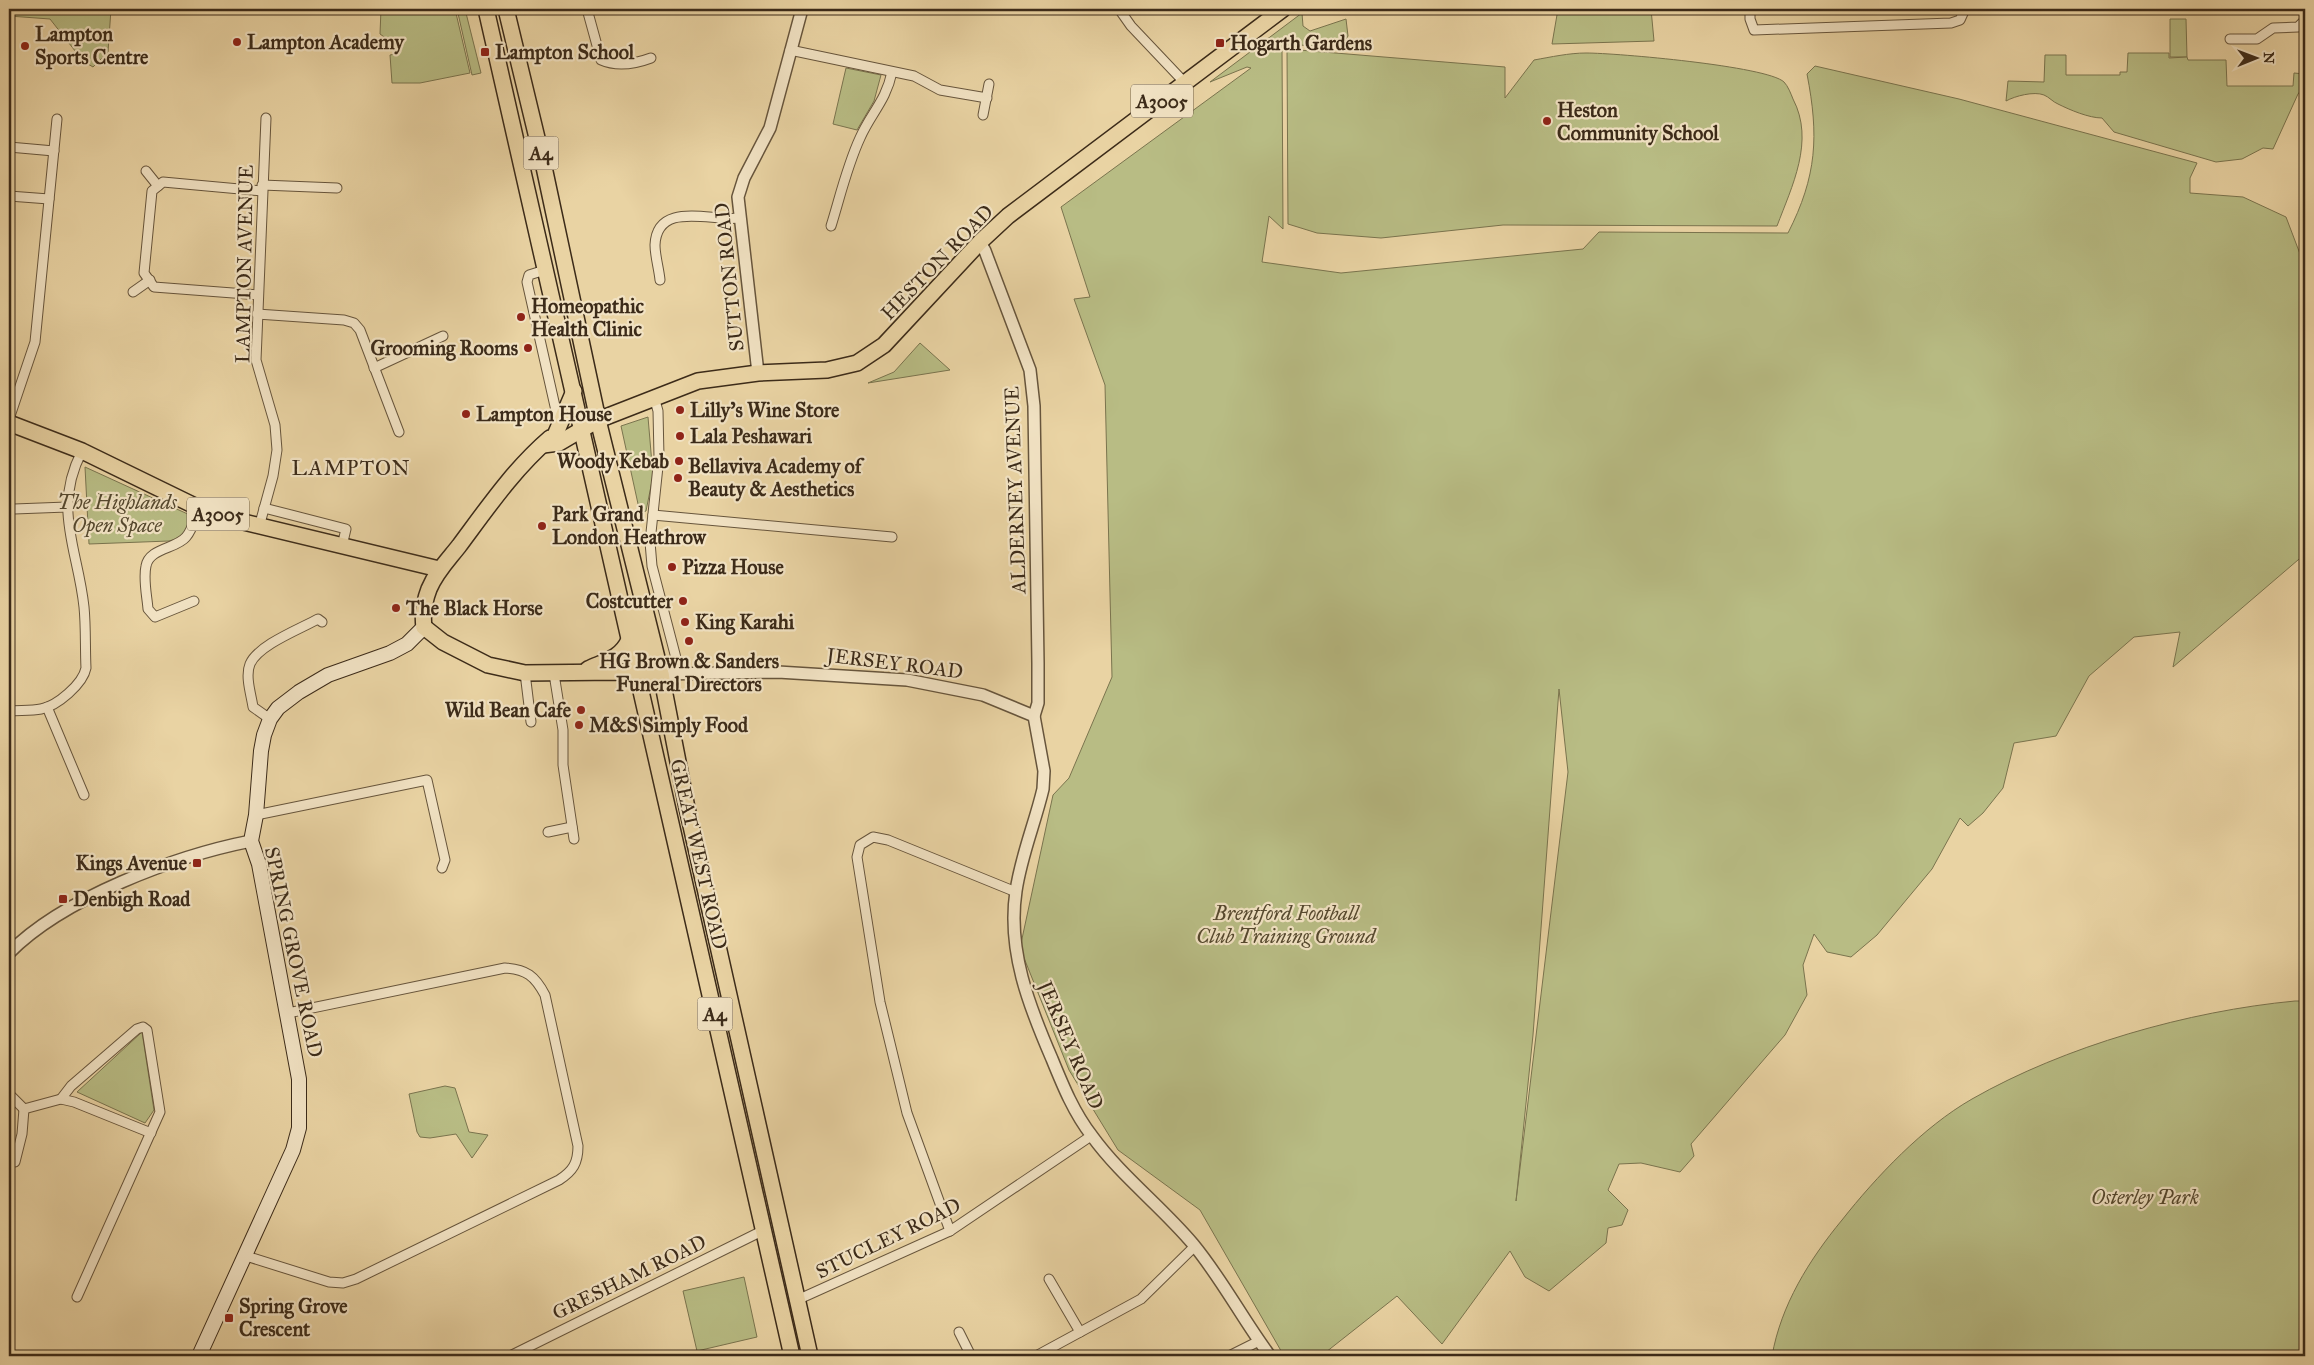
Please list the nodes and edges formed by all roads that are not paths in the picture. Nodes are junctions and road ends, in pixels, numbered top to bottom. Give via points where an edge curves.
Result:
1 (486, 9) edge
2 (506, 9) edge
3 (588, 9) edge
4 (802, 9) edge
5 (1119, 9) edge
6 (1283, 9) edge
7 (1750, 9) edge
8 (1965, 9) edge
9 (2305, 20) edge
10 (2230, 39) dead end
11 (790, 50) junction
12 (651, 58) dead end
13 (892, 72) junction
14 (1185, 83) junction
15 (989, 84) dead end
16 (986, 98) junction
17 (983, 115) dead end
18 (266, 118) dead end
19 (57, 119) dead end
20 (9, 146) edge
21 (54, 151) junction
22 (146, 171) dead end
23 (158, 186) junction
24 (262, 188) junction
25 (337, 188) dead end
26 (9, 196) edge
27 (49, 200) junction
28 (739, 218) junction
29 (831, 226) dead end
30 (980, 242) junction
31 (539, 271) junction
32 (150, 280) junction
33 (660, 280) dead end
34 (134, 292) dead end
35 (258, 295) junction
36 (258, 314) junction
37 (443, 336) dead end
38 (374, 368) junction
39 (758, 373) junction
40 (574, 390) junction
41 (654, 397) junction
42 (9, 418) edge
43 (598, 420) junction
44 (9, 423) edge
45 (582, 427) junction
46 (557, 429) junction
47 (399, 432) dead end
48 (543, 445) junction
49 (82, 451) junction
50 (67, 507) junction
51 (199, 508) junction
52 (264, 508) junction
53 (14, 509) dead end
54 (653, 514) junction
55 (258, 527) junction
56 (892, 537) dead end
57 (342, 546) junction
58 (652, 566) junction
59 (439, 569) junction
60 (636, 572) junction
61 (194, 601) dead end
62 (322, 622) dead end
63 (424, 626) junction
64 (628, 640) junction
65 (579, 672) junction
66 (526, 673) junction
67 (638, 673) junction
68 (554, 674) junction
69 (661, 674) junction
70 (677, 675) junction
71 (47, 707) junction
72 (9, 711) edge
73 (1034, 716) junction
74 (270, 719) junction
75 (531, 722) dead end
76 (84, 795) dead end
77 (256, 816) junction
78 (572, 827) junction
79 (548, 832) dead end
80 (574, 839) dead end
81 (251, 841) junction
82 (442, 868) dead end
83 (1016, 892) junction
84 (9, 953) edge
85 (288, 1013) junction
86 (9, 1094) edge
87 (61, 1099) junction
88 (24, 1109) junction
89 (151, 1133) junction
90 (1091, 1136) junction
91 (15, 1162) dead end
92 (764, 1230) junction
93 (950, 1232) junction
94 (1194, 1246) junction
95 (246, 1256) junction
96 (1049, 1279) dead end
97 (77, 1297) dead end
98 (797, 1300) junction
99 (959, 1332) dead end
100 (1080, 1332) junction
101 (1259, 1341) junction
102 (200, 1356) edge
103 (510, 1356) edge
104 (792, 1356) edge
105 (810, 1356) edge
106 (971, 1356) edge
107 (1036, 1356) edge
108 (1229, 1356) edge
109 (1270, 1356) edge

1 - 31 main road, GREAT WEST ROAD / A4
2 - 43 main road, GREAT WEST ROAD / A4 via 542,158
3 - 12 street via 601,60 622,64
4 - 11 street, SUTTON ROAD
5 - 14 street
6 - 14 main road, HESTON ROAD / A3005
7 - 8 street via 1754,30 1951,23 1960,20
9 - 10 street via 2298,27 2273,28 2257,39
11 - 13 street
11 - 28 street, SUTTON ROAD via 770,128 739,191
13 - 16 street via 914,76 940,90
13 - 29 street via 880,106 869,119 853,152
14 - 30 main road, HESTON ROAD / A3005 via 1040,191
15 - 16 street
16 - 17 street
18 - 24 street, LAMPTON AVENUE
19 - 21 street
20 - 21 street
21 - 27 street
22 - 23 street
23 - 24 street via 163,182
23 - 32 street via 152,191 144,273
24 - 25 street
24 - 35 street, LAMPTON AVENUE
26 - 27 street
27 - 42 street via 35,342
28 - 33 street via 682,215 672,218 663,226 655,246
28 - 39 street, SUTTON ROAD
30 - 39 main road, HESTON ROAD / A3005 via 896,333 866,358 827,370
30 - 73 street, ALDERNEY AVENUE via 1030,370 1034,406 1038,663 1038,703
31 - 40 main road, GREAT WEST ROAD / A4
31 - 46 street, GREAT WEST ROAD via 529,275 527,282
32 - 34 street
32 - 35 street via 154,287
35 - 36 street, LAMPTON AVENUE
36 - 38 street via 354,323 360,330
36 - 52 street, LAMPTON AVENUE via 256,360 275,425 277,450
37 - 38 street
38 - 47 street
39 - 41 main road, HESTON ROAD / A3005 via 698,381
40 - 45 main road, GREAT WEST ROAD / A4
40 - 46 main road
41 - 43 main road, HESTON ROAD / A3005
41 - 54 street via 658,411 659,457
43 - 45 main road, A3005
43 - 60 main road, GREAT WEST ROAD / A4
44 - 49 main road, A3005
45 - 46 main road, A3005
45 - 48 main road, A3005 via 575,435 559,443
45 - 64 main road, GREAT WEST ROAD / A4
46 - 48 main road, A3005
48 - 59 main road, A3005 via 509,477
49 - 50 street via 72,474
49 - 51 main road, A3005
50 - 53 street
50 - 71 street via 84,607 86,668 84,678
51 - 55 main road, A3005
51 - 61 street via 185,538 157,552 146,565 150,615 155,617
52 - 55 street, LAMPTON AVENUE
52 - 57 street via 346,528
54 - 56 street
54 - 58 street
55 - 57 main road, A3005
57 - 59 main road, A3005
58 - 60 street
58 - 70 street via 676,658
59 - 63 main road, A3005 via 422,613
60 - 67 main road via 635,608 644,663
60 - 69 main road, GREAT WEST ROAD / A4
62 - 74 street via 318,619 257,652 250,665 253,707
63 - 66 main road, JERSEY ROAD via 443,642 488,665
63 - 74 main road, SPRING GROVE ROAD via 407,644 390,653 328,675 299,692 278,708
64 - 65 main road via 614,658
64 - 67 main road, GREAT WEST ROAD / A4
65 - 67 main road, JERSEY ROAD
65 - 68 main road, JERSEY ROAD
66 - 68 main road, JERSEY ROAD
66 - 75 street
67 - 69 main road, JERSEY ROAD
67 - 92 main road, GREAT WEST ROAD / A4
68 - 78 street
69 - 70 street, JERSEY ROAD
69 - 98 main road, GREAT WEST ROAD / A4 via 687,808
70 - 73 street, JERSEY ROAD via 778,672 916,681 983,695
71 - 72 street
71 - 76 street
73 - 83 street, JERSEY ROAD via 1044,771 1043,788
74 - 77 main road, SPRING GROVE ROAD via 261,752
77 - 81 main road, SPRING GROVE ROAD
77 - 82 street via 427,780 445,860
78 - 79 street
78 - 80 street
81 - 84 street via 214,848 179,860 93,896 29,934
81 - 85 main road, SPRING GROVE ROAD via 259,864
83 - 90 street, JERSEY ROAD via 1016,944 1028,1001 1064,1088
83 - 93 street via 888,840 873,837 860,845 857,857 880,1002 907,1112
85 - 95 main road, SPRING GROVE ROAD via 300,1079 299,1128 293,1150
85 - 95 street via 505,968 521,969 532,975 545,995 578,1156 570,1173 559,1180 343,1283 329,1282
86 - 88 street
87 - 88 street
87 - 89 street
87 - 89 street via 71,1086 143,1027 147,1030 160,1112
88 - 91 street
89 - 97 street
90 - 93 street, STUCLEY ROAD
90 - 94 street, JERSEY ROAD via 1113,1162 1166,1212
92 - 103 street, GRESHAM ROAD
92 - 104 main road, GREAT WEST ROAD / A4
93 - 98 street, STUCLEY ROAD
94 - 100 street via 1141,1299
94 - 101 street, JERSEY ROAD
95 - 102 main road, SPRING GROVE ROAD
96 - 100 street
98 - 105 main road, GREAT WEST ROAD / A4
99 - 106 street
100 - 107 street
101 - 108 street
101 - 109 street, JERSEY ROAD

